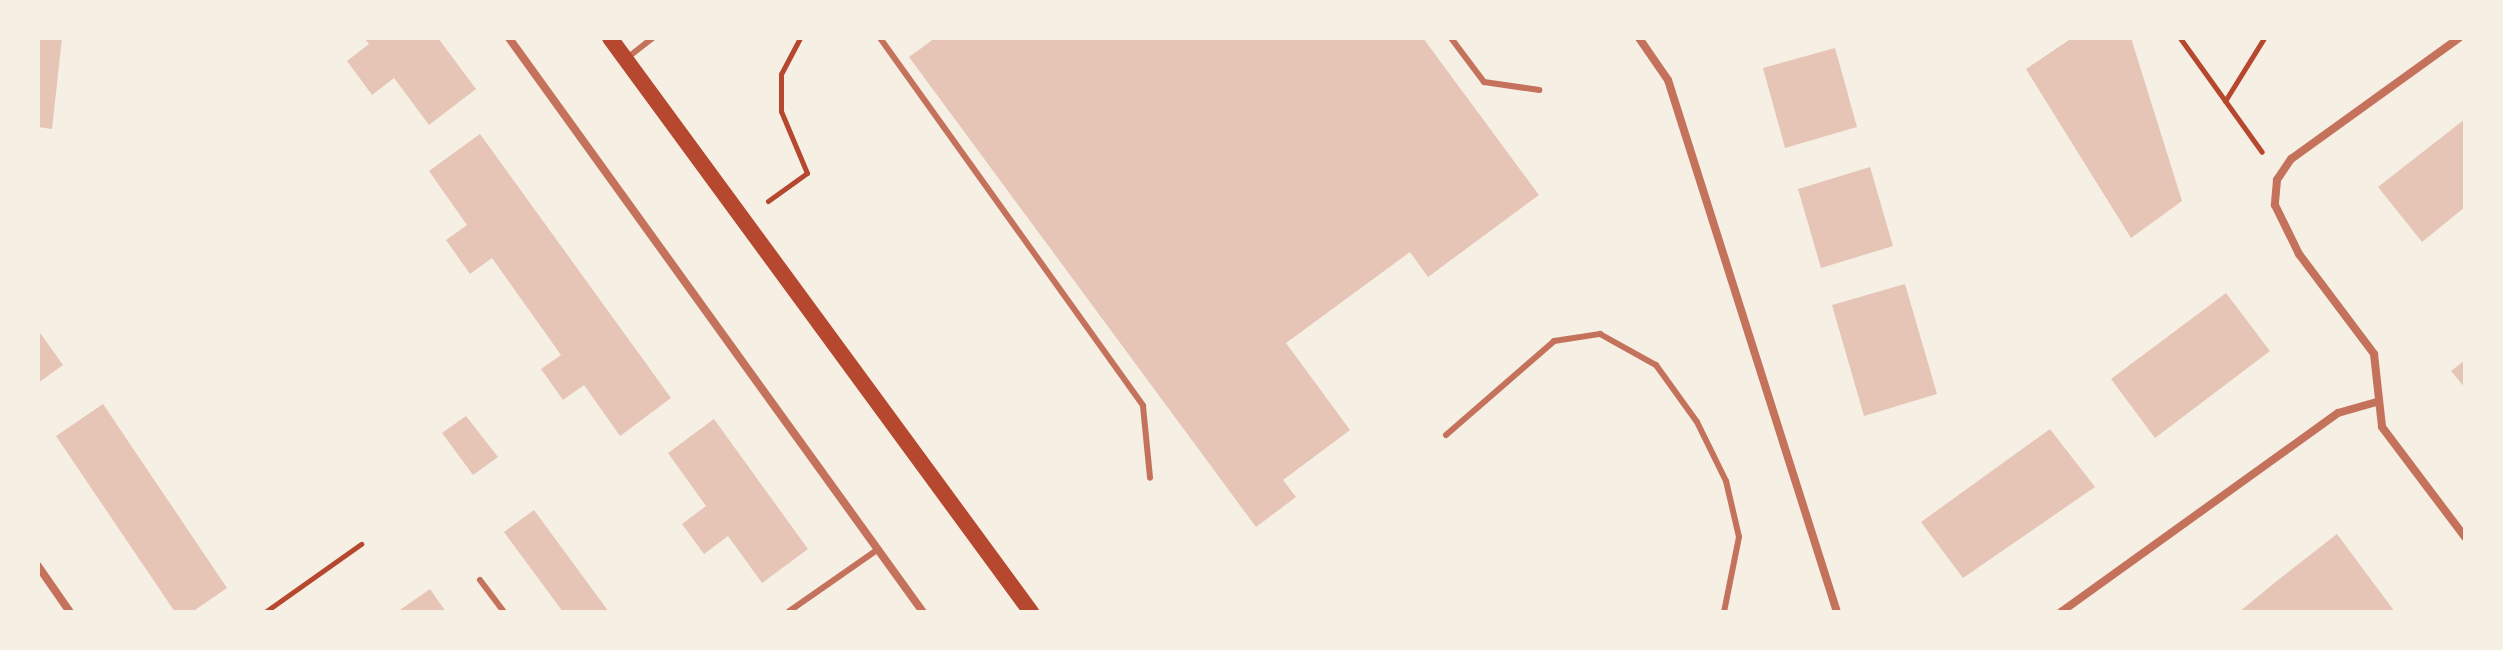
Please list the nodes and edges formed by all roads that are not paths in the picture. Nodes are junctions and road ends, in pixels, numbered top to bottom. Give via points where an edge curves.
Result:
1 (509, 38) edge
2 (610, 38) edge
3 (653, 38) edge
4 (880, 38) edge
5 (1451, 38) edge
6 (1639, 38) edge
7 (2459, 38) edge
8 (626, 59) junction
9 (1539, 90) dead end
10 (2376, 402) junction
11 (1446, 435) dead end
12 (1150, 478) dead end
13 (2465, 537) edge
14 (877, 550) junction
15 (38, 566) edge
16 (480, 580) dead end
17 (70, 612) edge
18 (504, 612) edge
19 (788, 612) edge
20 (923, 612) edge
21 (1031, 612) edge
22 (1724, 612) edge
23 (1837, 612) edge
24 (2061, 612) edge

1 - 14 street
2 - 8 main road
3 - 8 lane
4 - 12 lane via 1143,406
5 - 9 lane via 1484,82
6 - 23 street via 1668,80
7 - 10 street via 2313,141 2279,176 2275,205 2284,229 2374,354
8 - 21 main road
10 - 13 street via 2382,427
10 - 24 street via 2338,413
11 - 22 lane via 1554,341 1600,334 1656,365 1697,422 1726,481 1739,537
14 - 19 lane
14 - 20 street
15 - 17 street
16 - 18 lane

